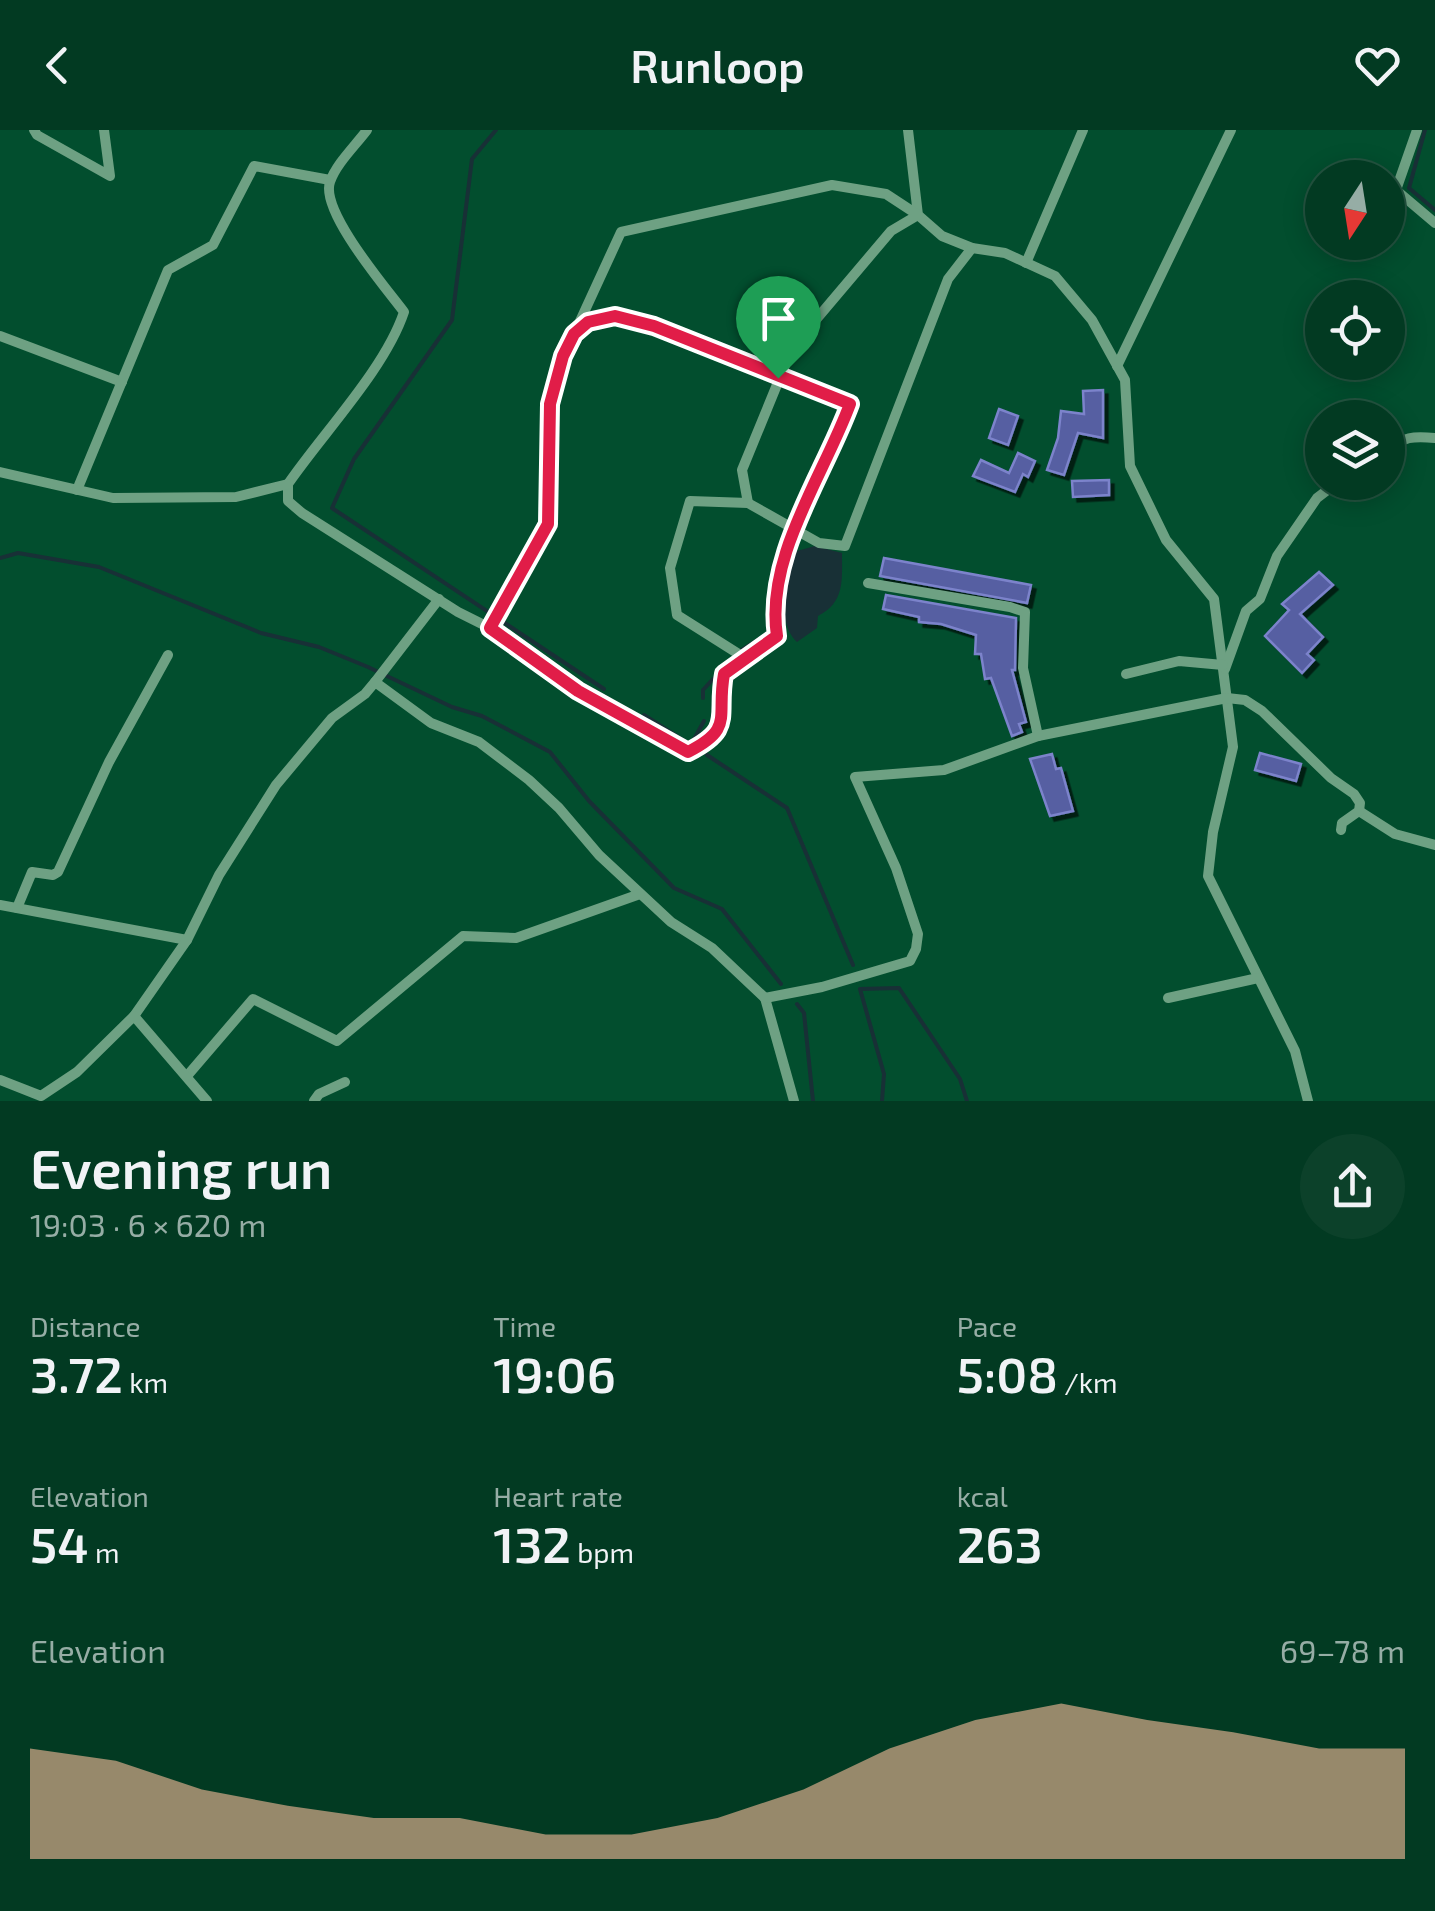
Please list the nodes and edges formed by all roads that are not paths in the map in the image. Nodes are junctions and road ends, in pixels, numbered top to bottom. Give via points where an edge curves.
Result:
1 (34, 130) edge
2 (104, 130) edge
3 (366, 130) edge
4 (908, 130) edge
5 (1083, 130) edge
6 (1231, 130) edge
7 (1417, 130) edge
8 (330, 180) junction
9 (918, 214) junction
10 (1435, 223) edge
11 (972, 248) junction
12 (1026, 263) junction
13 (574, 334) junction
14 (0, 336) edge
15 (1117, 366) junction
16 (778, 378) junction
17 (122, 382) junction
18 (1435, 438) edge
19 (1405, 440) edge
20 (0, 472) edge
21 (288, 484) junction
22 (78, 490) junction
23 (1316, 500) edge
24 (748, 504) junction
25 (795, 532) junction
26 (868, 583) dead end
27 (439, 599) junction
28 (495, 621) junction
29 (168, 654) dead end
30 (744, 658) junction
31 (1223, 668) junction
32 (1126, 674) dead end
33 (376, 681) junction
34 (1227, 698) junction
35 (1038, 736) junction
36 (1359, 811) junction
37 (1342, 830) dead end
38 (1435, 845) edge
39 (640, 894) junction
40 (0, 905) edge
41 (17, 908) junction
42 (186, 940) junction
43 (1258, 978) junction
44 (765, 998) junction
45 (1168, 998) dead end
46 (134, 1016) junction
47 (188, 1076) junction
48 (0, 1080) edge
49 (345, 1082) dead end
50 (42, 1099) edge
51 (207, 1101) edge
52 (314, 1101) edge
53 (794, 1101) edge
54 (1308, 1101) edge

1 - 2 street via 110,176
3 - 8 street
4 - 9 street
5 - 12 street
6 - 15 street
7 - 10 street via 1396,190
8 - 17 street via 254,166 212,245 168,270
8 - 21 street via 328,194 346,231 404,312 366,379
9 - 11 street via 942,236
9 - 13 street via 886,194 832,184 622,232
9 - 16 street via 891,231 792,348
11 - 12 street
11 - 25 street via 948,279 845,546
12 - 15 street via 1055,276 1092,320
13 - 16 street via 588,322 615,316
13 - 28 street via 550,404 548,524
14 - 17 street
15 - 31 street via 1125,380 1130,466 1166,540 1214,599
16 - 24 street via 742,470
16 - 25 street via 850,404
17 - 22 street
18 - 19 street
20 - 22 street
21 - 22 street via 236,497 113,498
21 - 27 street via 288,501 302,513
23 - 31 street via 1278,556 1260,599 1246,611
24 - 25 street
24 - 30 street via 690,501 670,568 677,615
25 - 30 street via 773,608 777,636
26 - 35 street via 1025,612 1023,668
27 - 28 street
27 - 33 street
28 - 30 street via 578,691 688,752 713,739 722,719 724,674
29 - 41 street via 58,872 32,872
31 - 32 street via 1178,661
31 - 34 street
33 - 39 street via 431,723 478,742 520,773
33 - 42 street via 332,718 276,786
34 - 35 street
34 - 36 street via 1262,711 1354,794
34 - 43 street via 1233,747 1208,876
35 - 44 street via 944,770 855,777 896,868 918,934 916,949 910,960
36 - 37 street
36 - 38 street via 1396,834
39 - 44 street
39 - 47 street via 516,938 463,936 337,1041 253,999
40 - 41 street
41 - 42 street
42 - 46 street
43 - 45 street
43 - 54 street via 1295,1051
44 - 53 street
46 - 47 street
46 - 50 street
47 - 51 street
48 - 50 street
49 - 52 street

